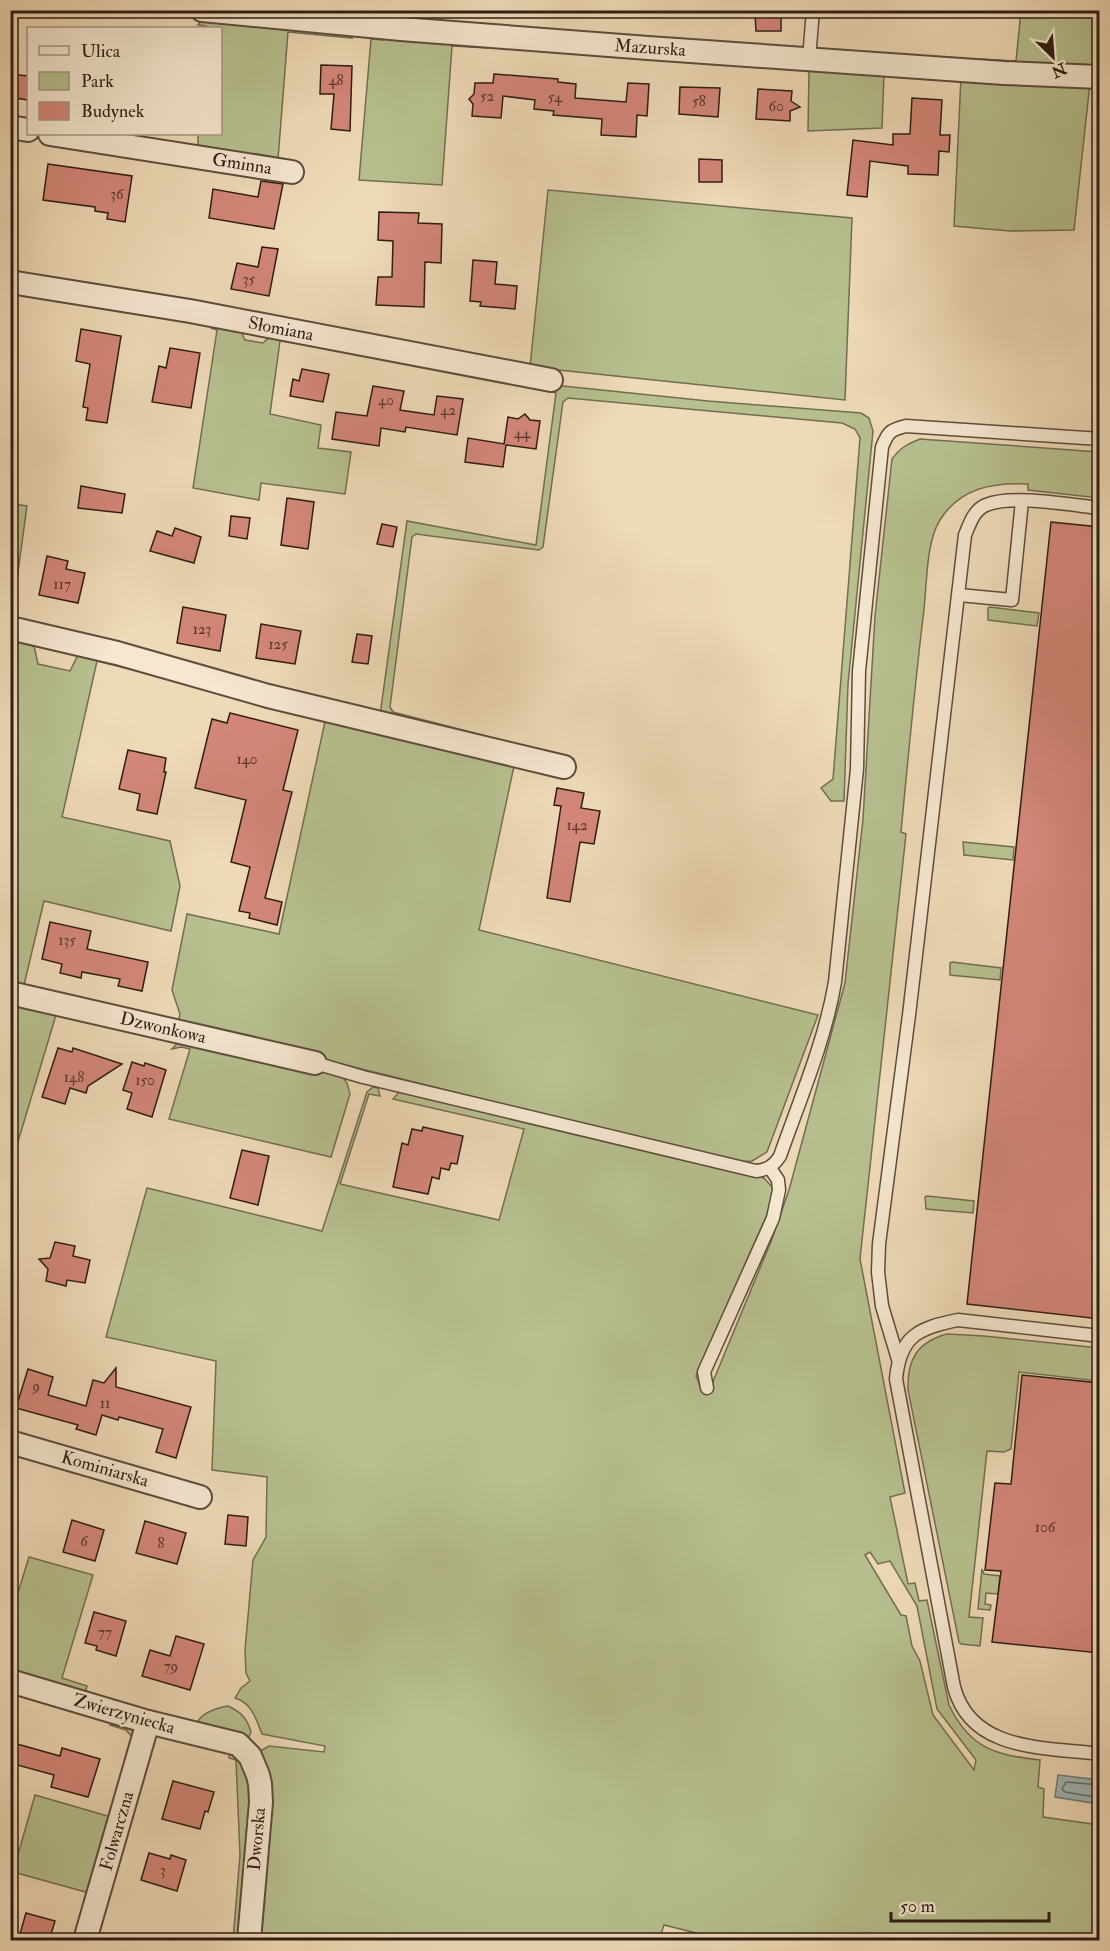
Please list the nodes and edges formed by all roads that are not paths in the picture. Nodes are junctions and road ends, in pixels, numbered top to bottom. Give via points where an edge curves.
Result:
1 (202, 10) edge
2 (813, 10) edge
3 (402, 20) edge
4 (808, 59) junction
5 (1100, 77) edge
6 (10, 127) edge
7 (27, 130) edge
8 (56, 135) edge
9 (292, 172) dead end
10 (10, 282) edge
11 (551, 380) dead end
12 (1100, 439) edge
13 (1022, 501) junction
14 (1100, 508) edge
15 (959, 595) junction
16 (10, 628) edge
17 (564, 766) dead end
18 (10, 993) edge
19 (315, 1063) joint
20 (770, 1168) junction
21 (1100, 1336) edge
22 (898, 1359) junction
23 (707, 1388) dead end
24 (10, 1442) edge
25 (200, 1497) dead end
26 (10, 1681) edge
27 (148, 1722) junction
28 (238, 1744) joint
29 (1100, 1754) edge
30 (85, 1941) edge
31 (249, 1941) edge

1 - 3 street, Mazurska
2 - 4 lane
3 - 4 street, Mazurska
4 - 5 street, Mazurska
6 - 7 street
8 - 9 street, Gminna
10 - 11 street, Słomiana via 190,311
12 - 20 lane via 906,426 888,434 882,447 859,671 857,769 835,982 831,1005 784,1145
13 - 14 lane
13 - 15 lane via 985,505 973,515 965,535
13 - 15 lane via 1012,600
15 - 22 lane via 879,1244 882,1306
16 - 17 street via 117,653 268,696
18 - 19 street, Dzwonkowa
19 - 20 lane via 756,1171
20 - 23 lane via 779,1190 773,1218 704,1372
21 - 22 lane via 958,1320 935,1324 918,1333 907,1342
22 - 29 lane via 896,1379 957,1700 974,1724 1003,1740
24 - 25 street, Kominiarska
26 - 27 street, Zwierzyniecka
27 - 28 street, Zwierzyniecka
27 - 30 street, Folwarczna
28 - 31 street, Dworska via 250,1756 261,1802

